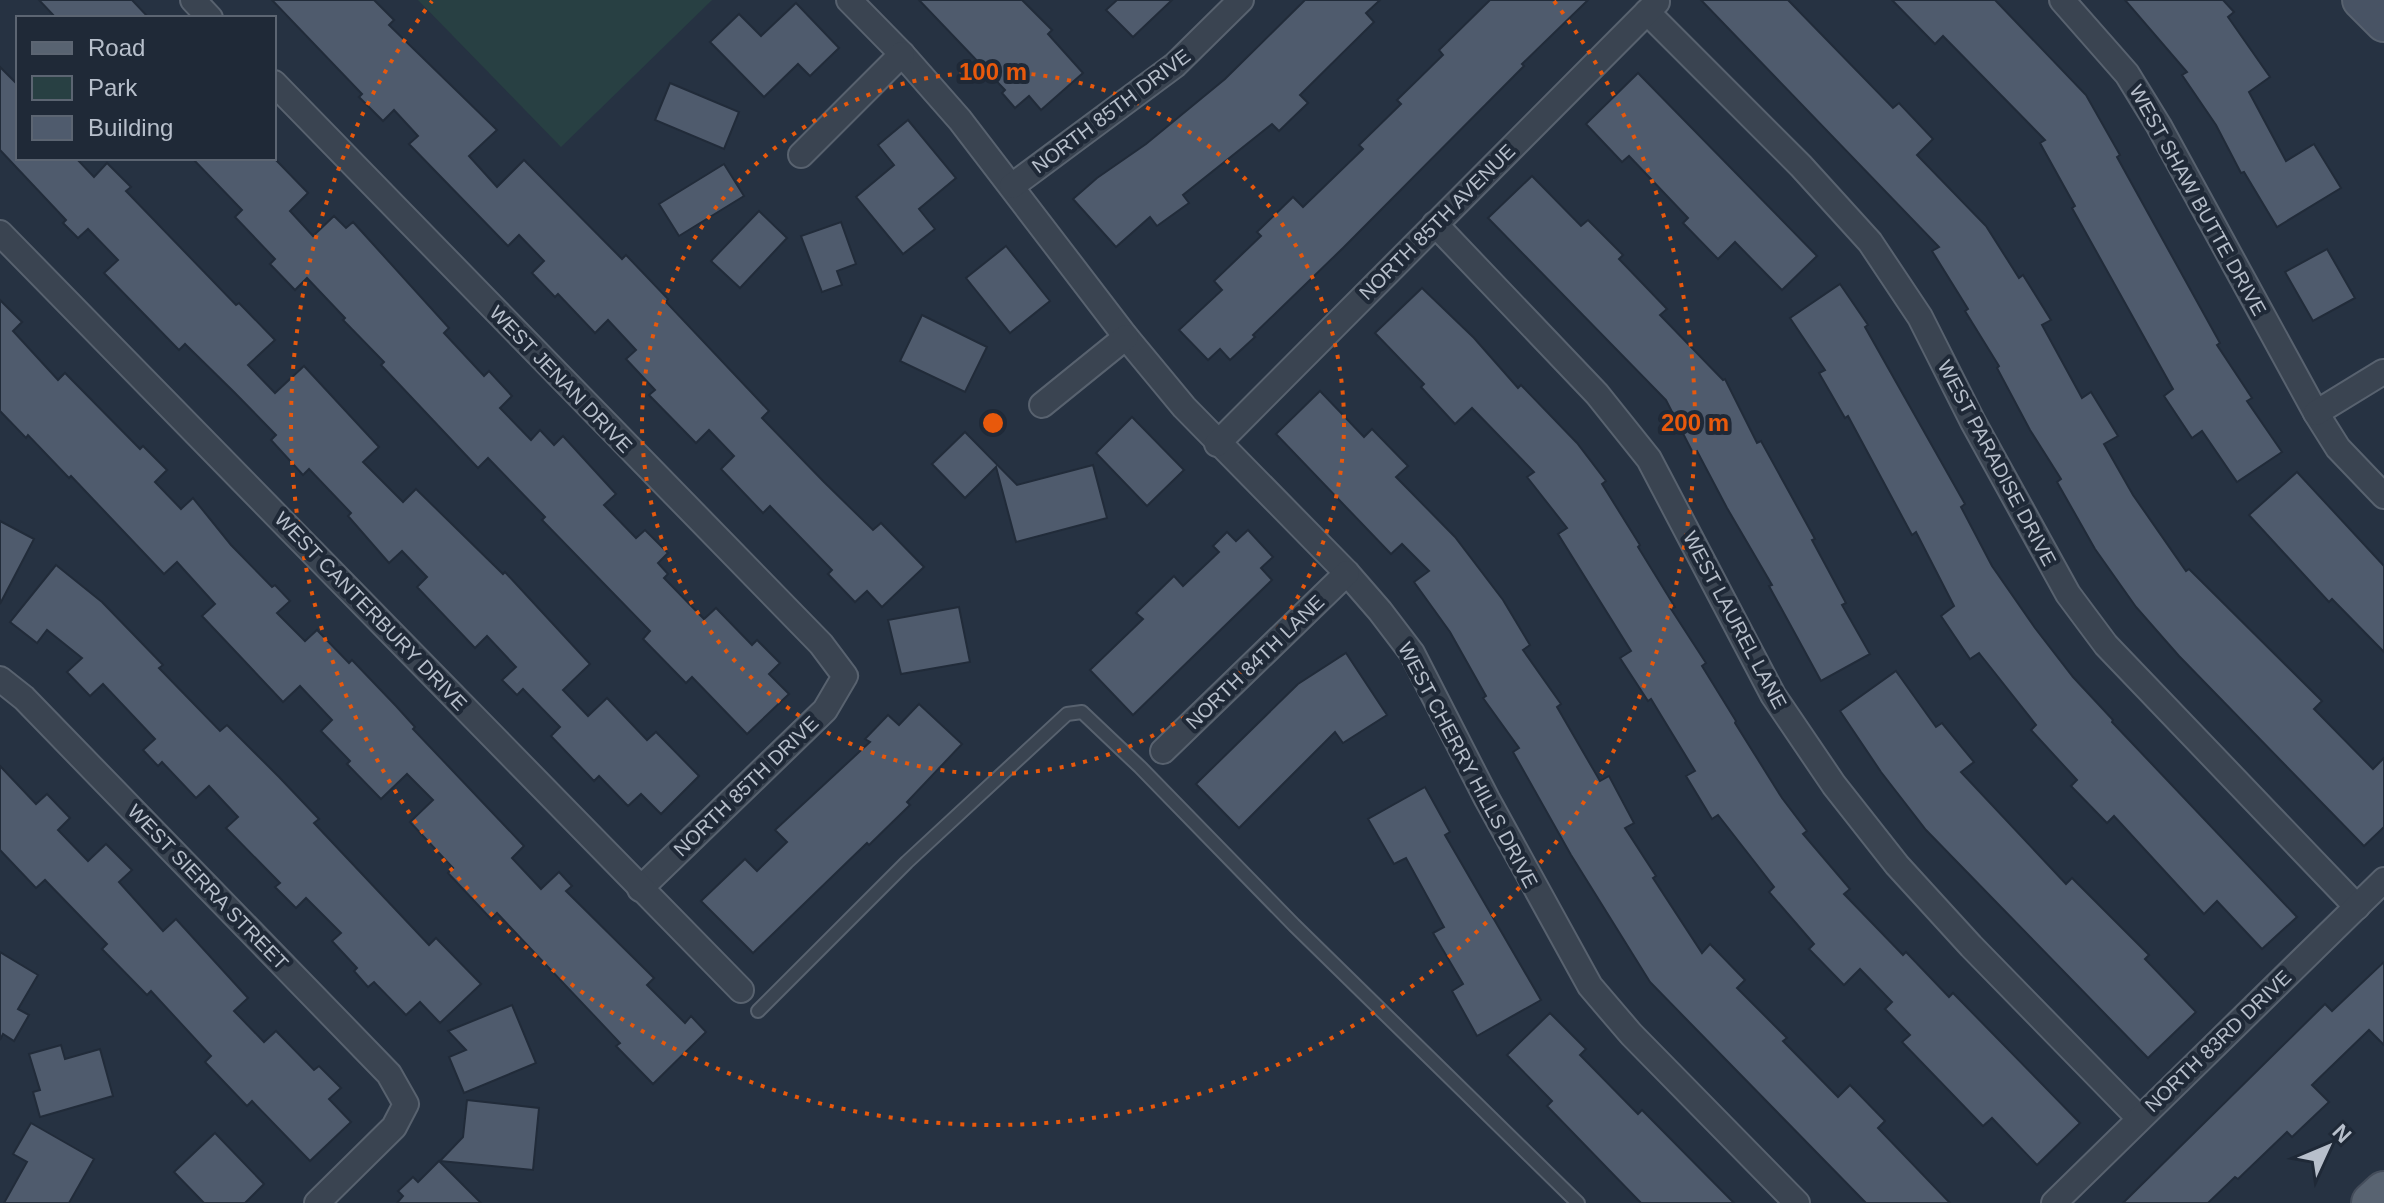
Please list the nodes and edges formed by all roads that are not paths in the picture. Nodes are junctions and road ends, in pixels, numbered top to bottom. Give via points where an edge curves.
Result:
1 (193, 0) edge
2 (849, 0) edge
3 (1241, 0) edge
4 (2062, 0) edge
5 (2361, 0) edge
6 (1652, 6) edge
7 (208, 16) edge
8 (2384, 23) edge
9 (902, 54) junction
10 (276, 85) edge
11 (801, 155) dead end
12 (1012, 186) junction
13 (1435, 224) junction
14 (0, 233) edge
15 (1126, 337) junction
16 (2383, 372) edge
17 (1042, 405) dead end
18 (2316, 413) junction
19 (1217, 444) junction
20 (2384, 496) edge
21 (1347, 573) junction
22 (845, 676) joint
23 (0, 679) edge
24 (1163, 751) dead end
25 (2384, 880) edge
26 (640, 889) junction
27 (2357, 907) junction
28 (741, 990) dead end
29 (758, 1011) dead end
30 (2139, 1118) junction
31 (2384, 1192) edge
32 (317, 1203) edge
33 (1578, 1203) edge
34 (1797, 1203) edge
35 (2054, 1203) edge
36 (2372, 1203) edge

1 - 7 street
2 - 9 street, WEST CHERRY HILLS DRIVE
3 - 12 street, NORTH 85TH DRIVE via 1175,65
4 - 18 street, WEST SHAW BUTTE DRIVE via 2127,74 2159,126
5 - 8 main road
6 - 13 street, NORTH 85TH AVENUE
6 - 27 street, WEST PARADISE DRIVE via 1870,242 1920,317 2068,594 2106,645
9 - 11 street
9 - 12 street, WEST CHERRY HILLS DRIVE
10 - 22 street, WEST JENAN DRIVE via 821,644
12 - 15 street, WEST CHERRY HILLS DRIVE
13 - 19 street, NORTH 85TH AVENUE
13 - 30 street, WEST LAUREL LANE via 1597,394 1649,459 1773,695 1897,865
14 - 26 street, WEST CANTERBURY DRIVE
15 - 17 street
15 - 19 street, WEST CHERRY HILLS DRIVE
16 - 18 street
18 - 20 street, WEST SHAW BUTTE DRIVE via 2338,448
19 - 21 street, WEST CHERRY HILLS DRIVE
21 - 24 street, NORTH 84TH LANE
21 - 34 street, WEST CHERRY HILLS DRIVE via 1412,653 1590,986
22 - 26 street, NORTH 85TH DRIVE via 825,710
23 - 32 street, WEST SIERRA STREET via 389,1074 406,1104 394,1127
25 - 27 street, NORTH 83RD DRIVE
26 - 28 street, WEST CANTERBURY DRIVE
27 - 30 street, NORTH 83RD DRIVE
29 - 33 lane via 907,862 1067,714 1082,712
30 - 35 street, NORTH 83RD DRIVE
31 - 36 main road

